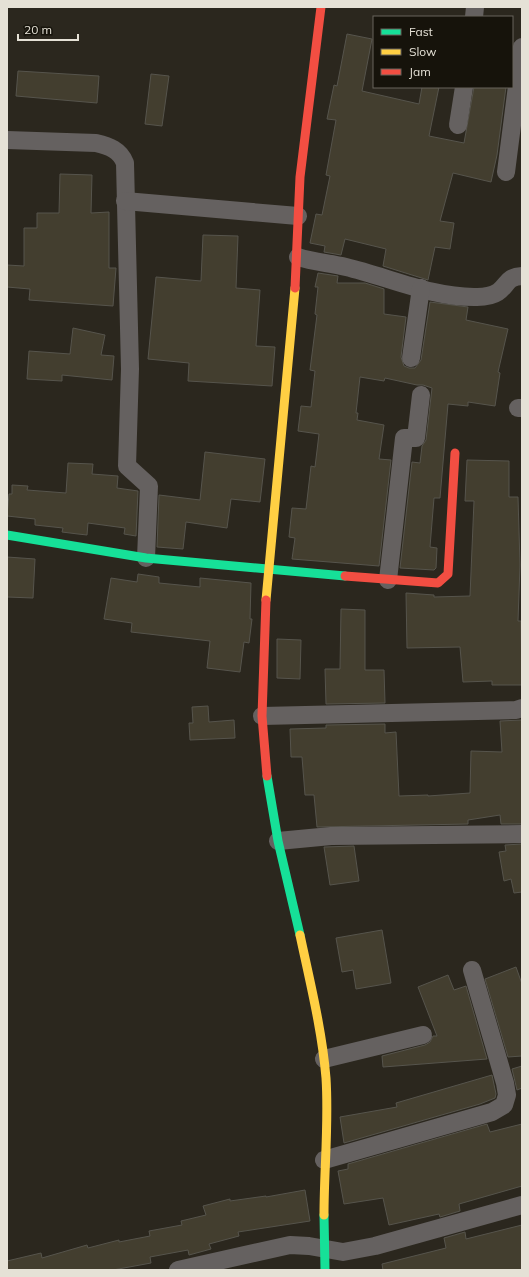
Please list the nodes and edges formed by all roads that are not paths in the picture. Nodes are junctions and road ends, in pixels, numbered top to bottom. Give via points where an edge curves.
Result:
1 (321, 7) edge
2 (522, 47) edge
3 (464, 88) edge
4 (458, 124) dead end
5 (7, 140) edge
6 (506, 172) dead end
7 (125, 202) junction
8 (298, 216) junction
9 (298, 257) junction
10 (522, 276) edge
11 (422, 288) junction
12 (411, 358) dead end
13 (421, 395) dead end
14 (455, 453) dead end
15 (7, 535) edge
16 (146, 558) junction
17 (268, 570) junction
18 (388, 580) junction
19 (522, 708) edge
20 (262, 716) junction
21 (522, 834) edge
22 (278, 841) junction
23 (472, 970) dead end
24 (423, 1035) dead end
25 (324, 1059) junction
26 (324, 1160) junction
27 (522, 1205) edge
28 (325, 1250) junction
29 (178, 1270) edge
30 (325, 1270) edge

1 - 8 street via 300,177
2 - 6 street
3 - 4 street
5 - 7 street via 81,142 108,146 118,151 125,163
7 - 8 street
7 - 16 street via 130,369 128,466 149,486
8 - 9 street
9 - 11 street
9 - 17 street
10 - 11 street via 508,280 498,293 490,296 446,294
11 - 12 street
13 - 18 street via 416,438 404,438
14 - 18 street via 448,574 438,583
15 - 16 street
16 - 17 street
17 - 18 street
17 - 20 street
19 - 20 street
20 - 22 street via 265,765
21 - 22 street via 331,836
22 - 25 street via 315,1002
23 - 26 street via 502,1071 507,1095 504,1105 492,1112
24 - 25 street
25 - 26 street via 328,1100
26 - 28 street
27 - 28 street via 350,1252
28 - 29 street via 290,1245
28 - 30 street

